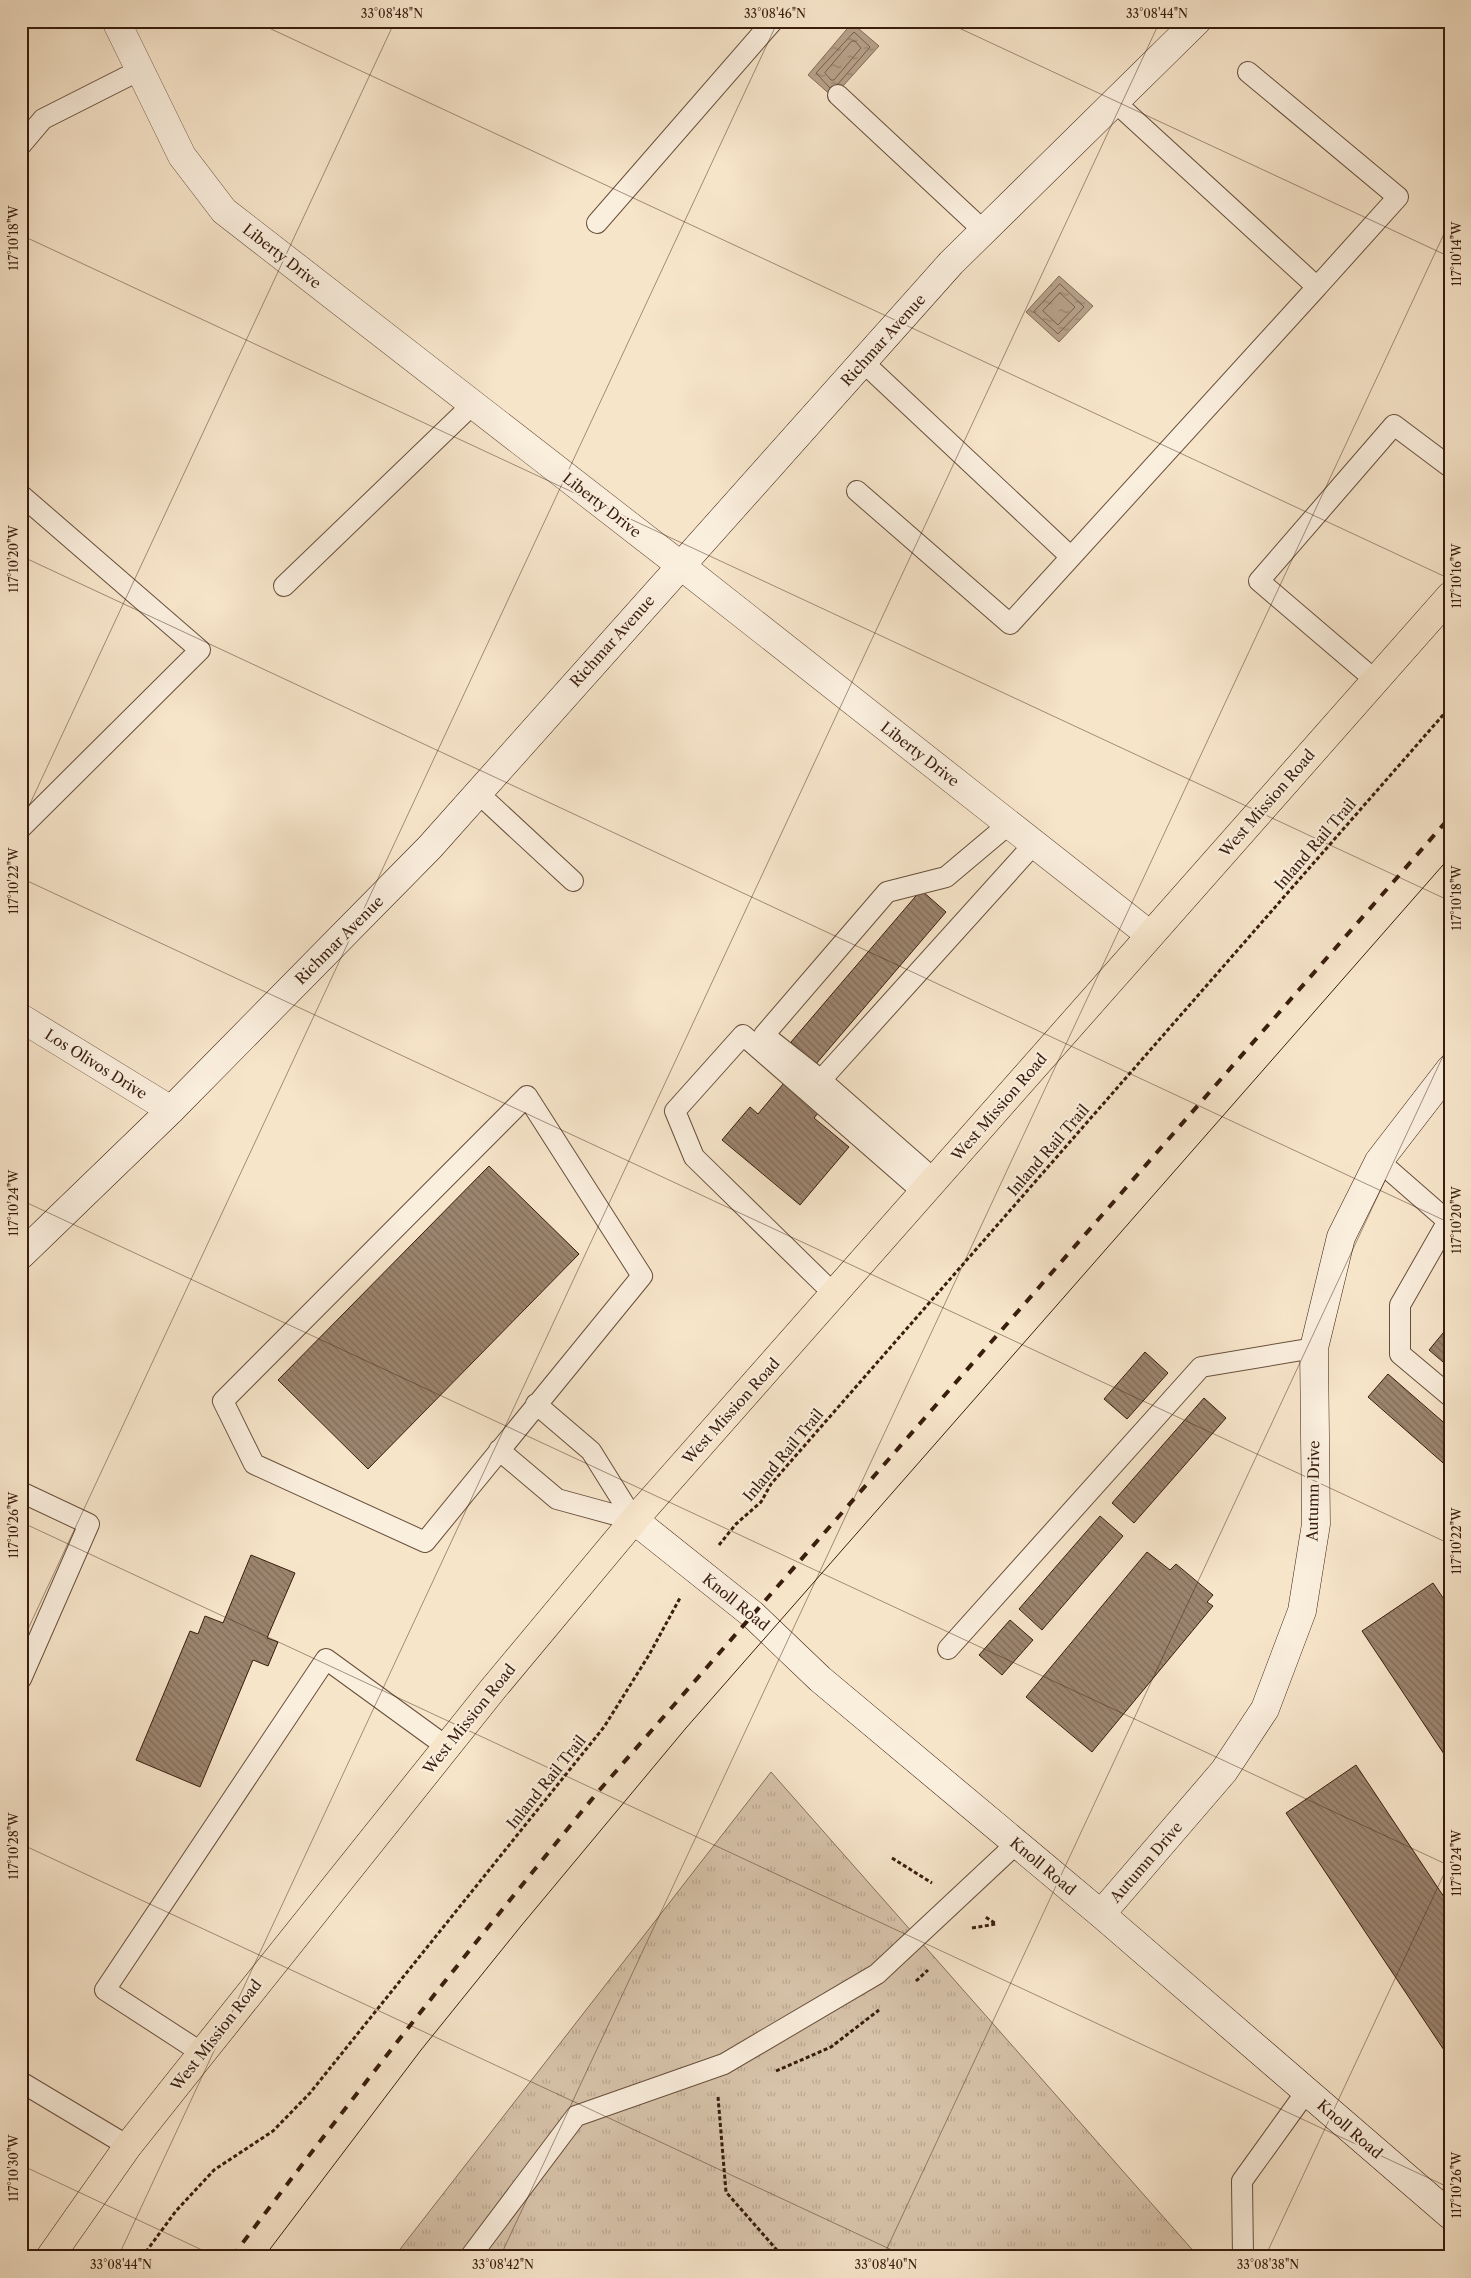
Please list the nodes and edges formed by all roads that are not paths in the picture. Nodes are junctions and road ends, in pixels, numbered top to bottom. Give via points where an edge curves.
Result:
1 (116, 21) edge
2 (773, 21) edge
3 (1197, 21) edge
4 (140, 70) junction
5 (1248, 72) dead end
6 (838, 94) dead end
7 (1115, 102) junction
8 (21, 145) edge
9 (597, 223) dead end
10 (984, 231) junction
11 (1318, 287) junction
12 (863, 362) junction
13 (473, 404) junction
14 (1450, 467) edge
15 (857, 491) dead end
16 (22, 498) edge
17 (1072, 557) junction
18 (680, 565) junction
19 (284, 586) dead end
20 (1450, 596) edge
21 (1375, 680) junction
22 (478, 792) junction
23 (1009, 824) junction
24 (21, 828) edge
25 (1034, 844) junction
26 (573, 881) dead end
27 (1150, 935) junction
28 (21, 1018) edge
29 (1450, 1069) edge
30 (821, 1080) junction
31 (171, 1110) junction
32 (1379, 1161) junction
33 (929, 1187) junction
34 (1449, 1222) edge
35 (21, 1255) edge
36 (835, 1295) junction
37 (1314, 1348) junction
38 (1450, 1396) edge
39 (536, 1404) junction
40 (499, 1450) junction
41 (21, 1492) edge
42 (634, 1520) junction
43 (948, 1649) dead end
44 (21, 1679) edge
45 (447, 1747) junction
46 (1016, 1844) junction
47 (1101, 1914) junction
48 (202, 2052) junction
49 (21, 2082) edge
50 (1306, 2092) junction
51 (128, 2146) junction
52 (1450, 2215) edge
53 (50, 2257) edge
54 (470, 2257) edge
55 (1243, 2257) edge

1 - 4 street, Liberty Drive
2 - 9 lane
3 - 7 street, Richmar Avenue
4 - 8 lane via 43,119
4 - 13 street, Liberty Drive via 182,156 224,212
5 - 11 lane via 1398,198
6 - 10 lane
7 - 10 street, Richmar Avenue
7 - 11 lane
10 - 12 street, Richmar Avenue
11 - 17 lane
12 - 17 lane
12 - 18 street, Richmar Avenue
13 - 18 street, Liberty Drive
13 - 19 lane
14 - 21 lane via 1394,425 1259,581
15 - 17 lane via 1010,624
16 - 24 lane via 200,650
18 - 22 street, Richmar Avenue
18 - 23 street, Liberty Drive
20 - 21 main road, West Mission Road
21 - 27 main road, West Mission Road
22 - 26 lane
22 - 31 street, Richmar Avenue via 430,847
23 - 25 street, Liberty Drive
23 - 30 lane via 946,877 887,892 764,1035
25 - 27 street, Liberty Drive
25 - 30 lane
27 - 33 main road, West Mission Road
28 - 31 street, Los Olivos Drive
29 - 32 street, Autumn Drive
30 - 33 lane
31 - 35 street, Richmar Avenue
32 - 34 lane
32 - 37 street, Autumn Drive via 1341,1237
33 - 36 main road, West Mission Road
33 - 36 lane via 742,1035 675,1111 694,1157
34 - 38 lane via 1400,1305 1400,1354
36 - 42 main road, West Mission Road
37 - 43 lane via 1201,1367
37 - 47 street, Autumn Drive via 1316,1524 1302,1611 1272,1691 1265,1709 1224,1771
39 - 40 lane
39 - 40 lane via 642,1276 527,1096 223,1401 254,1464 425,1542
39 - 42 lane via 591,1450
40 - 42 lane via 557,1499
41 - 44 lane via 89,1524
42 - 45 main road, West Mission Road
42 - 46 street, Knoll Road via 772,1631 820,1679
45 - 48 main road, West Mission Road
45 - 48 lane via 326,1659 105,1990
46 - 47 street, Knoll Road
46 - 54 lane via 877,1974 724,2064 576,2116
47 - 50 street, Knoll Road
48 - 51 main road, West Mission Road
49 - 51 lane
50 - 52 street, Knoll Road
50 - 55 lane via 1242,2181
51 - 53 main road, West Mission Road

